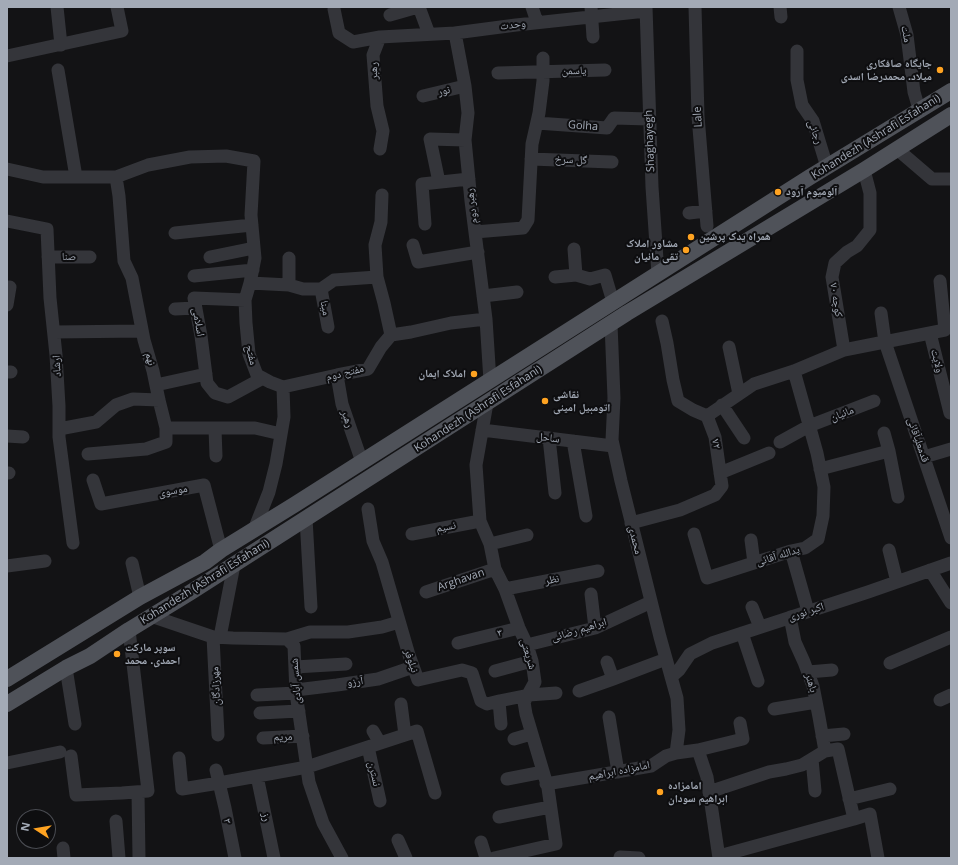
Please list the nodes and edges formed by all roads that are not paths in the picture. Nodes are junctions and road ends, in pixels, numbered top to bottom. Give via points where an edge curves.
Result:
1 (57, 7) edge
2 (117, 7) edge
3 (418, 7) edge
4 (532, 7) edge
5 (695, 7) edge
6 (899, 7) edge
7 (334, 9) dead end
8 (646, 9) edge
9 (617, 10) edge
10 (591, 12) edge
11 (390, 15) dead end
12 (537, 22) junction
13 (455, 33) junction
14 (429, 34) junction
15 (380, 37) junction
16 (594, 37) dead end
17 (61, 45) junction
18 (796, 51) dead end
19 (7, 56) edge
20 (543, 58) dead end
21 (58, 70) dead end
22 (605, 70) dead end
23 (542, 72) junction
24 (498, 73) dead end
25 (465, 86) junction
26 (951, 91) edge
27 (422, 96) dead end
28 (919, 109) junction
29 (951, 115) edge
30 (649, 119) junction
31 (537, 123) junction
32 (465, 140) junction
33 (380, 149) dead end
34 (897, 149) junction
35 (531, 159) junction
36 (612, 162) dead end
37 (827, 167) junction
38 (7, 169) edge
39 (864, 170) junction
40 (76, 177) junction
41 (116, 177) junction
42 (469, 179) junction
43 (951, 179) edge
44 (439, 182) junction
45 (382, 195) dead end
46 (706, 211) junction
47 (689, 213) dead end
48 (7, 221) edge
49 (425, 224) dead end
50 (252, 225) junction
51 (707, 226) dead end
52 (475, 232) junction
53 (175, 234) dead end
54 (413, 246) dead end
55 (254, 248) junction
56 (574, 249) dead end
57 (478, 252) junction
58 (48, 256) junction
59 (90, 257) dead end
60 (210, 257) dead end
61 (289, 258) dead end
62 (658, 274) junction
63 (194, 276) dead end
64 (576, 276) junction
65 (251, 277) junction
66 (377, 277) junction
67 (555, 277) dead end
68 (940, 281) dead end
69 (289, 285) junction
70 (7, 287) edge
71 (321, 289) junction
72 (517, 292) dead end
73 (483, 296) junction
74 (245, 300) junction
75 (613, 302) junction
76 (7, 305) edge
77 (196, 308) junction
78 (175, 309) dead end
79 (881, 313) dead end
80 (486, 319) junction
81 (662, 321) dead end
82 (611, 324) junction
83 (328, 327) dead end
84 (142, 331) junction
85 (54, 332) junction
86 (930, 333) junction
87 (391, 335) junction
88 (885, 342) junction
89 (729, 347) dead end
90 (844, 350) junction
91 (794, 371) junction
92 (206, 374) junction
93 (337, 375) junction
94 (263, 378) junction
95 (490, 381) junction
96 (156, 385) junction
97 (283, 387) junction
98 (739, 394) junction
99 (159, 400) junction
100 (874, 401) dead end
101 (487, 403) junction
102 (722, 405) junction
103 (950, 413) dead end
104 (707, 416) junction
105 (809, 426) junction
106 (166, 428) junction
107 (59, 429) junction
108 (215, 429) junction
109 (482, 430) junction
110 (884, 433) dead end
111 (281, 434) junction
112 (7, 436) edge
113 (23, 437) dead end
114 (549, 438) junction
115 (744, 438) dead end
116 (573, 441) junction
117 (780, 442) dead end
118 (613, 446) junction
119 (951, 449) edge
120 (889, 451) junction
121 (88, 454) dead end
122 (769, 454) dead end
123 (216, 456) dead end
124 (924, 457) junction
125 (362, 462) junction
126 (820, 469) junction
127 (720, 473) junction
128 (93, 480) dead end
129 (555, 493) dead end
130 (898, 497) dead end
131 (368, 509) dead end
132 (586, 516) dead end
133 (306, 518) junction
134 (480, 521) junction
135 (631, 523) junction
136 (254, 530) junction
137 (412, 534) dead end
138 (694, 534) dead end
139 (527, 535) dead end
140 (951, 538) edge
141 (752, 540) dead end
142 (72, 543) dead end
143 (490, 544) junction
144 (221, 550) junction
145 (889, 550) dead end
146 (792, 551) junction
147 (45, 561) dead end
148 (204, 562) junction
149 (132, 563) dead end
150 (754, 563) junction
151 (951, 563) edge
152 (234, 565) junction
153 (7, 566) edge
154 (495, 569) junction
155 (930, 570) junction
156 (598, 571) dead end
157 (897, 582) junction
158 (505, 589) junction
159 (426, 592) dead end
160 (592, 594) dead end
161 (140, 597) junction
162 (651, 602) junction
163 (951, 603) edge
164 (311, 607) dead end
165 (752, 607) dead end
166 (808, 612) junction
167 (112, 614) junction
168 (790, 617) junction
169 (149, 618) junction
170 (399, 622) junction
171 (760, 627) junction
172 (519, 628) junction
173 (596, 628) junction
174 (128, 630) junction
175 (742, 633) junction
176 (217, 637) junction
177 (951, 638) edge
178 (287, 639) junction
179 (458, 643) dead end
180 (527, 645) junction
181 (90, 656) junction
182 (666, 659) junction
183 (532, 661) junction
184 (607, 662) dead end
185 (890, 663) dead end
186 (346, 664) dead end
187 (295, 667) junction
188 (413, 667) junction
189 (66, 668) junction
190 (832, 670) dead end
191 (495, 671) dead end
192 (808, 672) junction
193 (671, 677) junction
194 (7, 679) edge
195 (613, 679) junction
196 (758, 681) dead end
197 (296, 691) junction
198 (579, 691) dead end
199 (556, 694) dead end
200 (257, 695) dead end
201 (529, 695) junction
202 (500, 701) junction
203 (816, 702) junction
204 (7, 704) edge
205 (401, 704) dead end
206 (774, 709) dead end
207 (299, 711) junction
208 (260, 713) dead end
209 (609, 717) dead end
210 (740, 723) dead end
211 (75, 724) dead end
212 (501, 724) dead end
213 (373, 732) dead end
214 (532, 734) junction
215 (844, 734) dead end
216 (218, 735) dead end
217 (405, 735) junction
218 (303, 736) junction
219 (822, 736) junction
220 (263, 738) dead end
221 (514, 739) dead end
222 (380, 743) junction
223 (368, 748) junction
224 (698, 750) junction
225 (825, 751) junction
226 (676, 753) junction
227 (179, 758) dead end
228 (812, 759) junction
229 (7, 763) edge
230 (307, 767) junction
231 (216, 770) dead end
232 (618, 772) junction
233 (257, 776) junction
234 (544, 778) junction
235 (507, 779) dead end
236 (219, 783) junction
237 (890, 789) dead end
238 (815, 791) dead end
239 (138, 792) junction
240 (709, 792) junction
241 (434, 793) dead end
242 (849, 799) junction
243 (380, 801) dead end
244 (550, 807) junction
245 (499, 817) dead end
246 (854, 819) junction
247 (116, 821) dead end
248 (398, 840) dead end
249 (481, 842) dead end
250 (620, 857) edge
251 (719, 857) edge
252 (119, 858) edge
253 (139, 858) edge
254 (234, 858) edge
255 (274, 858) edge
256 (342, 858) edge
257 (406, 858) edge
258 (486, 858) edge
259 (494, 858) edge
260 (639, 858) edge
261 (878, 858) edge

1 - 17 street
2 - 17 street via 122,31
3 - 11 street
3 - 14 street
4 - 12 street
5 - 46 street, Lale via 698,116
6 - 28 street, ملت via 907,35 914,92
7 - 15 street via 340,33 353,42
8 - 9 street, وحدت
8 - 30 street, Shaghayegh
9 - 10 street, وحدت
10 - 12 street, وحدت
10 - 16 street
12 - 13 street, وحدت
13 - 14 street, وحدت
13 - 25 street, رهبر دوم
14 - 15 street, وحدت
15 - 33 street, رهبر via 373,55 376,106 383,131
17 - 19 street
18 - 37 street, رجائی via 797,80 802,106 813,121
20 - 23 street
21 - 40 street
22 - 23 street, یاسمن
23 - 24 street, یاسمن
23 - 31 street
25 - 27 street, نور
25 - 32 street, رهبر دوم via 468,112
26 - 28 main road, Kohandezh (Ashrafi Esfahani)
28 - 37 main road, Kohandezh (Ashrafi Esfahani)
29 - 34 main road, Kohandezh (Ashrafi Esfahani)
30 - 31 street, Golha via 614,118 607,128
30 - 62 street, Shaghayegh
31 - 35 street
32 - 42 street, رهبر دوم
32 - 44 street via 430,139
34 - 39 main road, Kohandezh (Ashrafi Esfahani)
34 - 43 street via 932,179
35 - 36 street, گل سرخ
35 - 52 street via 528,220 523,228
37 - 62 main road, Kohandezh (Ashrafi Esfahani)
38 - 40 street via 43,177
39 - 82 main road, Kohandezh (Ashrafi Esfahani)
39 - 90 street, کوچه ۷۰ via 870,193 870,230 857,246 834,263 832,277
40 - 41 street
41 - 50 street, مفتح via 148,165 190,157 226,156 254,161
41 - 84 street, نهم via 124,261 132,278
42 - 44 street
42 - 52 street, رهبر دوم
44 - 49 street via 422,184
45 - 66 street via 381,222 375,245
46 - 47 street
46 - 51 street, Lale
48 - 58 street, ارشاد via 47,229
50 - 53 street
50 - 55 street, مفتح
52 - 57 street, رهبر دوم
54 - 57 street via 418,262
55 - 60 street
55 - 65 street, مفتح via 255,258
56 - 64 street
57 - 73 street, رهبر دوم
58 - 59 street, صنا
58 - 85 street, ارشاد
61 - 69 street
62 - 75 main road, Kohandezh (Ashrafi Esfahani)
63 - 65 street
64 - 67 street
64 - 75 street via 590,279 605,275
65 - 69 street
65 - 74 street, مفتح
66 - 71 street via 334,280
66 - 87 street
68 - 86 street via 944,330
69 - 71 street via 303,289
70 - 76 street via 10,287
71 - 83 street, مینا
72 - 73 street
73 - 80 street, رهبر دوم
74 - 77 street, اسلامی via 194,298
74 - 94 street, مفتح via 249,354 257,374
75 - 95 main road, Kohandezh (Ashrafi Esfahani)
77 - 78 street
77 - 92 street, اسلامی
79 - 88 street, قدمعلیآقائی
80 - 87 street
80 - 95 street, رهبر دوم
81 - 104 street via 678,401
82 - 101 main road, Kohandezh (Ashrafi Esfahani)
82 - 118 street, محمدی
84 - 85 street
84 - 96 street, نهم
85 - 107 street, ارشاد
86 - 88 street
86 - 103 street, ولایت
87 - 93 street, مفتح دوم via 368,369
88 - 90 street
88 - 124 street, قدمعلیآقائی
89 - 98 street
90 - 91 street
91 - 98 street via 754,384
91 - 105 street, یدالله آقائی
92 - 94 street, اسلامی via 207,383 215,393 228,397
92 - 96 street
93 - 97 street, مفتح دوم
93 - 125 street, رهبر via 342,404
94 - 97 street, مفتح
95 - 125 main road, Kohandezh (Ashrafi Esfahani)
96 - 99 street, نهم
97 - 111 street via 284,417
98 - 102 street
99 - 106 street, نهم
99 - 107 street via 133,398 116,405 96,422
100 - 105 street, مانیان
101 - 109 street, شریعتی
101 - 133 main road, Kohandezh (Ashrafi Esfahani)
102 - 104 street
102 - 115 street
104 - 127 street, ۷۲ via 715,437
105 - 117 street, مانیان
105 - 126 street, یدالله آقائی
106 - 108 street
106 - 121 street via 166,442 146,449
107 - 142 street, ارشاد
108 - 111 street via 255,428
108 - 123 street
109 - 114 street, ساحل
109 - 134 street, شریعتی via 476,465
110 - 120 street
111 - 136 street via 269,492
112 - 113 street
114 - 116 street, ساحل
114 - 129 street
116 - 118 street, ساحل
116 - 132 street
118 - 135 street, محمدی
119 - 124 street
120 - 126 street
120 - 130 street
122 - 127 street
124 - 140 street, قدمعلیآقائی
125 - 136 main road, Kohandezh (Ashrafi Esfahani)
126 - 146 street, یدالله آقائی via 824,487 823,516 818,539 805,548
127 - 135 street, ۷۲ via 722,486 715,495 680,510
128 - 144 street, موسوی via 101,504 204,485
131 - 170 street, نیلوفر via 373,540
133 - 152 main road, Kohandezh (Ashrafi Esfahani)
133 - 164 street
134 - 137 street, نسیم
134 - 143 street, شریعتی
135 - 162 street, محمدی
136 - 144 main road, Kohandezh (Ashrafi Esfahani)
138 - 150 street, یدالله آقائی via 707,578
139 - 143 street
141 - 150 street
143 - 154 street, شریعتی
144 - 148 main road, Kohandezh (Ashrafi Esfahani)
145 - 157 street
146 - 150 street, یدالله آقائی
146 - 166 street
147 - 153 street
148 - 161 main road, Kohandezh (Ashrafi Esfahani)
148 - 169 main road via 186,584 147,610 144,614
149 - 161 street
151 - 155 street, اکبر نوری
152 - 169 main road, Kohandezh (Ashrafi Esfahani)
152 - 176 street
154 - 158 street, شریعتی
154 - 159 street, Arghavan
155 - 157 street, اکبر نوری
155 - 163 street
156 - 158 street, نظر
157 - 166 street, اکبر نوری
158 - 172 street, شریعتی
160 - 173 street
161 - 167 main road, Kohandezh (Ashrafi Esfahani)
162 - 173 street, ابراهیم رضائی
162 - 182 street, محمدی
165 - 171 street
166 - 168 street, اکبر نوری
167 - 181 main road via 128,612 131,620
167 - 194 main road, Kohandezh (Ashrafi Esfahani)
168 - 171 street, اکبر نوری
168 - 192 street, باهنر via 795,642
169 - 174 main road, Kohandezh (Ashrafi Esfahani)
169 - 176 street
170 - 178 street via 348,632 310,632
170 - 188 street, نیلوفر
171 - 175 street, اکبر نوری
172 - 179 street, ۳
172 - 180 street, شریعتی
173 - 180 street, ابراهیم رضائی
174 - 181 main road, Kohandezh (Ashrafi Esfahani)
174 - 239 street via 148,792
175 - 193 street, اکبر نوری via 690,654
175 - 196 street
176 - 178 street
176 - 216 street, مهرزادگان
177 - 185 street
178 - 187 street, شمس آبادی via 294,646
180 - 183 street, شریعتی
181 - 189 main road, Kohandezh (Ashrafi Esfahani)
182 - 193 street, محمدی
182 - 195 street
183 - 191 street
183 - 201 street, شریعتی via 535,682
184 - 195 street
186 - 187 street
187 - 197 street, شمس آبادی
188 - 197 street, آرزو via 378,678
188 - 202 street, نیلوفر via 418,680 462,670 472,673 481,701 487,704
189 - 204 main road, Kohandezh (Ashrafi Esfahani)
189 - 211 street
190 - 192 street
192 - 203 street, باهنر
193 - 226 street, محمدی via 677,698 679,730
195 - 198 street
197 - 200 street, آرزو
197 - 207 street, شمس آبادی
199 - 201 street, نیلوفر
201 - 202 street, نیلوفر
201 - 214 street, شریعتی via 524,702
202 - 212 street
203 - 206 street
203 - 219 street, باهنر
205 - 217 street
207 - 208 street
207 - 218 street, شمس آبادی
209 - 232 street
210 - 224 street, امامزاده ابراهیم via 743,739
213 - 222 street
214 - 221 street
214 - 234 street, شریعتی
215 - 219 street
217 - 222 street
217 - 241 street via 417,731
218 - 220 street, مریم
218 - 230 street, شمس آبادی
219 - 225 street, باهنر
222 - 223 street
223 - 230 street
223 - 243 street, نسترن
224 - 226 street, امامزاده ابراهیم
224 - 240 street
225 - 228 street
225 - 242 street via 838,749
226 - 232 street, امامزاده ابراهیم via 651,766
227 - 236 street via 182,789
228 - 238 street
228 - 240 street via 802,765 769,772
229 - 239 street via 65,754 76,795
230 - 233 street
230 - 256 street, شمس آبادی via 309,782 323,823
231 - 236 street, ۳
232 - 234 street, امامزاده ابراهیم
233 - 236 street
233 - 255 street, رز
234 - 235 street, امامزاده ابراهیم
234 - 244 street, شریعتی
236 - 254 street, ۳
237 - 242 street
239 - 253 street
240 - 251 street
242 - 246 street
244 - 245 street
244 - 259 street, شریعتی via 556,844
246 - 251 street
246 - 261 street via 870,814
247 - 252 street
248 - 257 street
249 - 258 street
250 - 260 street

